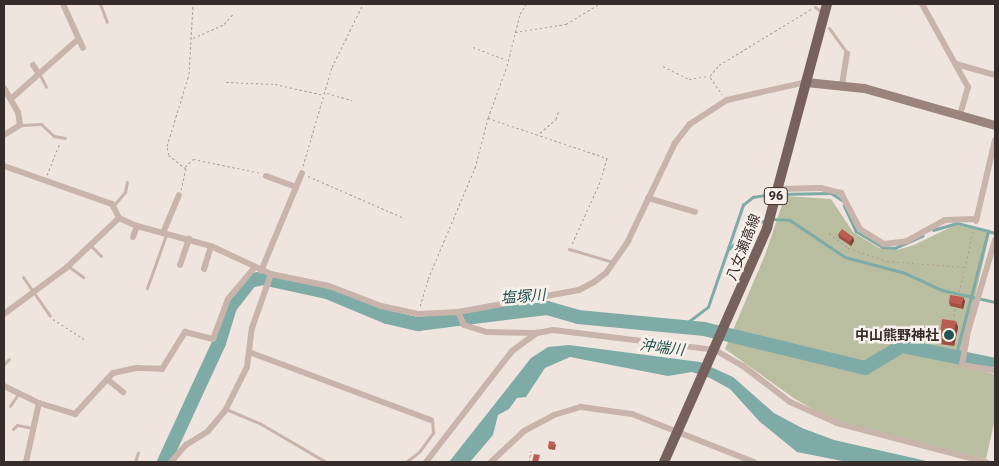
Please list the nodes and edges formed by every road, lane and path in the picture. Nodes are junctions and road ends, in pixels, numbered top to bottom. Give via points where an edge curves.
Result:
1 (63, 4) edge
2 (100, 4) edge
3 (193, 4) edge
4 (364, 4) edge
5 (525, 4) edge
6 (600, 4) edge
7 (922, 4) edge
8 (815, 7) joint
9 (826, 9) edge
10 (103, 13) junction
11 (234, 13) dead end
12 (98, 15) dead end
13 (107, 22) dead end
14 (829, 28) dead end
15 (515, 32) junction
16 (192, 39) junction
17 (77, 40) junction
18 (473, 47) dead end
19 (83, 48) dead end
20 (847, 54) joint
21 (509, 60) junction
22 (956, 64) junction
23 (33, 65) dead end
24 (663, 66) dead end
25 (39, 74) junction
26 (995, 75) edge
27 (710, 76) junction
28 (226, 82) dead end
29 (806, 82) junction
30 (842, 86) junction
31 (46, 87) dead end
32 (4, 88) edge
33 (325, 94) junction
34 (12, 98) junction
35 (352, 100) dead end
36 (727, 100) junction
37 (559, 110) dead end
38 (960, 115) junction
39 (488, 118) junction
40 (995, 124) edge
41 (20, 125) junction
42 (538, 134) junction
43 (4, 135) edge
44 (63, 138) joint
45 (995, 140) edge
46 (4, 166) edge
47 (185, 167) junction
48 (302, 174) junction
49 (266, 176) joint
50 (46, 180) junction
51 (127, 182) dead end
52 (296, 187) junction
53 (777, 189) junction
54 (179, 195) joint
55 (648, 198) junction
56 (112, 206) junction
57 (695, 212) dead end
58 (119, 218) junction
59 (404, 218) dead end
60 (976, 221) junction
61 (136, 226) junction
62 (163, 233) junction
63 (829, 233) dead end
64 (133, 237) dead end
65 (158, 239) dead end
66 (189, 239) junction
67 (995, 240) edge
68 (90, 244) junction
69 (211, 246) junction
70 (569, 249) joint
71 (101, 256) dead end
72 (614, 262) junction
73 (180, 265) dead end
74 (68, 266) junction
75 (966, 267) junction
76 (204, 269) dead end
77 (258, 269) junction
78 (271, 274) junction
79 (23, 277) dead end
80 (83, 277) dead end
81 (147, 288) dead end
82 (35, 293) junction
83 (458, 312) junction
84 (4, 314) edge
85 (418, 314) junction
86 (50, 316) joint
87 (953, 322) edge
88 (537, 333) junction
89 (84, 340) dead end
90 (716, 348) junction
91 (249, 352) junction
92 (9, 359) dead end
93 (4, 364) edge
94 (995, 370) edge
95 (107, 379) junction
96 (4, 386) edge
97 (123, 392) dead end
98 (18, 393) junction
99 (39, 403) junction
100 (10, 406) dead end
101 (226, 409) junction
102 (431, 420) joint
103 (33, 428) junction
104 (13, 429) dead end
105 (678, 431) junction
106 (531, 451) dead end
107 (138, 452) dead end
108 (26, 462) edge
109 (135, 462) edge
110 (171, 462) edge
111 (326, 462) edge
112 (406, 462) edge
113 (426, 462) edge
114 (491, 462) edge
115 (529, 462) edge
116 (664, 462) edge
117 (754, 462) edge
118 (986, 462) edge

1 - 17 street
2 - 10 lane
3 - 16 path
4 - 33 path via 338,54
5 - 15 path
6 - 15 path via 566,24
7 - 22 street
8 - 9 lane
8 - 27 path via 719,65
9 - 29 main road, 八女瀬高線 / 96
10 - 12 lane
10 - 13 lane
11 - 16 path via 224,24
14 - 20 lane
15 - 21 path
16 - 47 path via 189,74 166,146 169,154
17 - 19 street
17 - 25 street
18 - 21 path
20 - 30 street via 849,60
21 - 39 path
22 - 26 street
22 - 38 street via 968,87
23 - 25 street
24 - 27 path via 689,78
25 - 31 lane
25 - 34 street
27 - 36 path
28 - 33 path via 275,84
29 - 30 street
29 - 36 street
29 - 53 main road, 八女瀬高線 / 96
30 - 38 street via 864,88
32 - 34 street
33 - 35 path
33 - 48 path
34 - 41 street
36 - 55 street via 690,124 676,143
37 - 42 path via 556,120
38 - 40 street
39 - 42 path
39 - 85 path via 475,168 428,279
41 - 43 street
41 - 44 lane via 41,124 54,136
42 - 70 path via 607,158 600,182
44 - 50 path
45 - 60 street
46 - 50 street
47 - 49 path via 190,160 200,160
47 - 54 path
48 - 52 street
48 - 59 path
49 - 52 street
50 - 56 street
51 - 56 lane via 125,192
52 - 77 street
53 - 60 street via 821,188 841,193 860,229 884,244 907,241 944,220
53 - 90 main road, 八女瀬高線 / 96 via 767,228
54 - 62 street
55 - 57 street
55 - 72 street
56 - 58 street
58 - 61 street
58 - 68 street
60 - 75 path
61 - 62 street
61 - 64 street
62 - 65 street
62 - 66 street
62 - 81 lane
63 - 75 path via 848,248 887,261
66 - 69 street
66 - 73 street
67 - 94 street via 968,331 962,365
68 - 71 lane
68 - 74 street
69 - 76 street
69 - 77 street
70 - 72 lane
72 - 83 street via 594,282 579,290
74 - 80 lane
74 - 82 street
75 - 87 path
77 - 78 street
77 - 95 street via 228,299 213,339 185,332 162,369 129,370 113,373
78 - 85 street via 329,286 381,306
78 - 91 street via 252,328
79 - 82 lane
82 - 84 street
82 - 86 lane
83 - 85 street
83 - 88 street via 464,325 487,332
86 - 89 path
88 - 90 street via 567,330
88 - 113 street via 512,351
90 - 105 main road, 八女瀬高線 / 96
90 - 118 street via 790,402 837,422
91 - 101 street via 247,367
91 - 102 street
92 - 93 lane
95 - 97 street
95 - 99 street via 75,414
96 - 98 street
98 - 99 street
98 - 100 lane
99 - 103 street
101 - 110 street via 208,431 186,445
101 - 111 lane via 261,424
102 - 112 lane via 433,433 419,452
103 - 104 lane via 18,425
103 - 108 street
105 - 114 street via 632,414 581,407 554,415 524,432
105 - 116 main road, 八女瀬高線 / 96
105 - 117 street
106 - 115 path
107 - 109 lane

